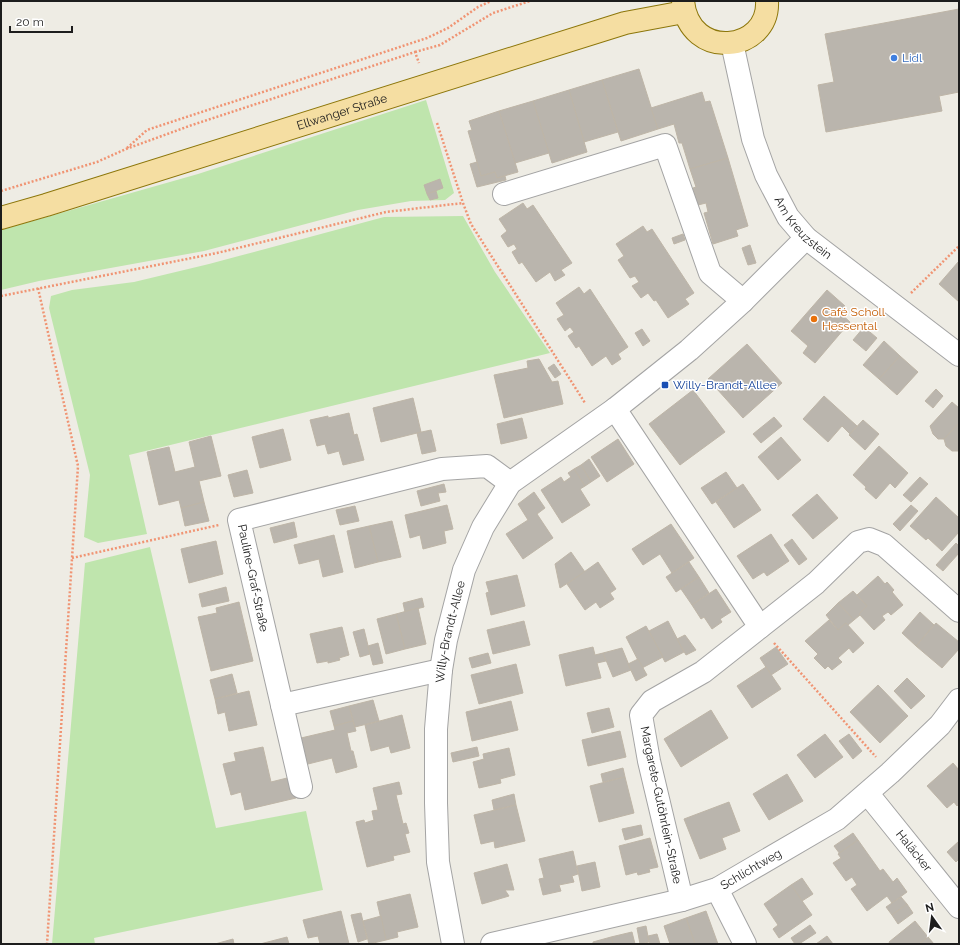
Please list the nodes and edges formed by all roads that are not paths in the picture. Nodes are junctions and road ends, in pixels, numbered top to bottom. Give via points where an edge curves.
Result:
1 (767, 1) edge
2 (684, 6) edge
3 (732, 43) junction
4 (504, 194) dead end
5 (1, 218) edge
6 (806, 238) junction
7 (743, 300) junction
8 (959, 355) edge
9 (615, 409) junction
10 (510, 483) junction
11 (959, 611) edge
12 (760, 627) junction
13 (441, 670) junction
14 (959, 700) edge
15 (282, 705) junction
16 (301, 787) dead end
17 (868, 794) junction
18 (717, 889) junction
19 (682, 900) junction
20 (959, 908) edge
21 (453, 944) edge
22 (492, 944) edge
23 (745, 944) edge

1 - 3 main road via 764,19 756,31 745,39
2 - 3 main road via 689,23 707,40
2 - 5 main road, Ellwanger Straße
3 - 6 street, Am Kreuzstein via 754,139 766,175 788,217
4 - 7 street via 665,145 710,273
6 - 7 street, Willy-Brandt-Allee
6 - 8 street, Am Kreuzstein
7 - 9 street, Willy-Brandt-Allee via 689,350
9 - 10 street, Willy-Brandt-Allee
9 - 12 street
10 - 13 street, Willy-Brandt-Allee via 483,527 464,570
10 - 15 street, Pauline-Graf-Straße via 486,466 442,469 239,520
11 - 12 street, Margarete-Gutöhrlein-Straße via 884,545 869,539 858,542 816,583
12 - 19 street, Margarete-Gutöhrlein-Straße via 703,672 652,701 641,715
13 - 15 street
13 - 21 street, Willy-Brandt-Allee via 436,730 438,862
14 - 17 street, Schlichtweg via 940,725
15 - 16 street, Pauline-Graf-Straße
17 - 18 street, Schlichtweg via 837,819
17 - 20 street, Haläcker
18 - 19 street, Schlichtweg
18 - 23 street
19 - 22 street, Schlichtweg

